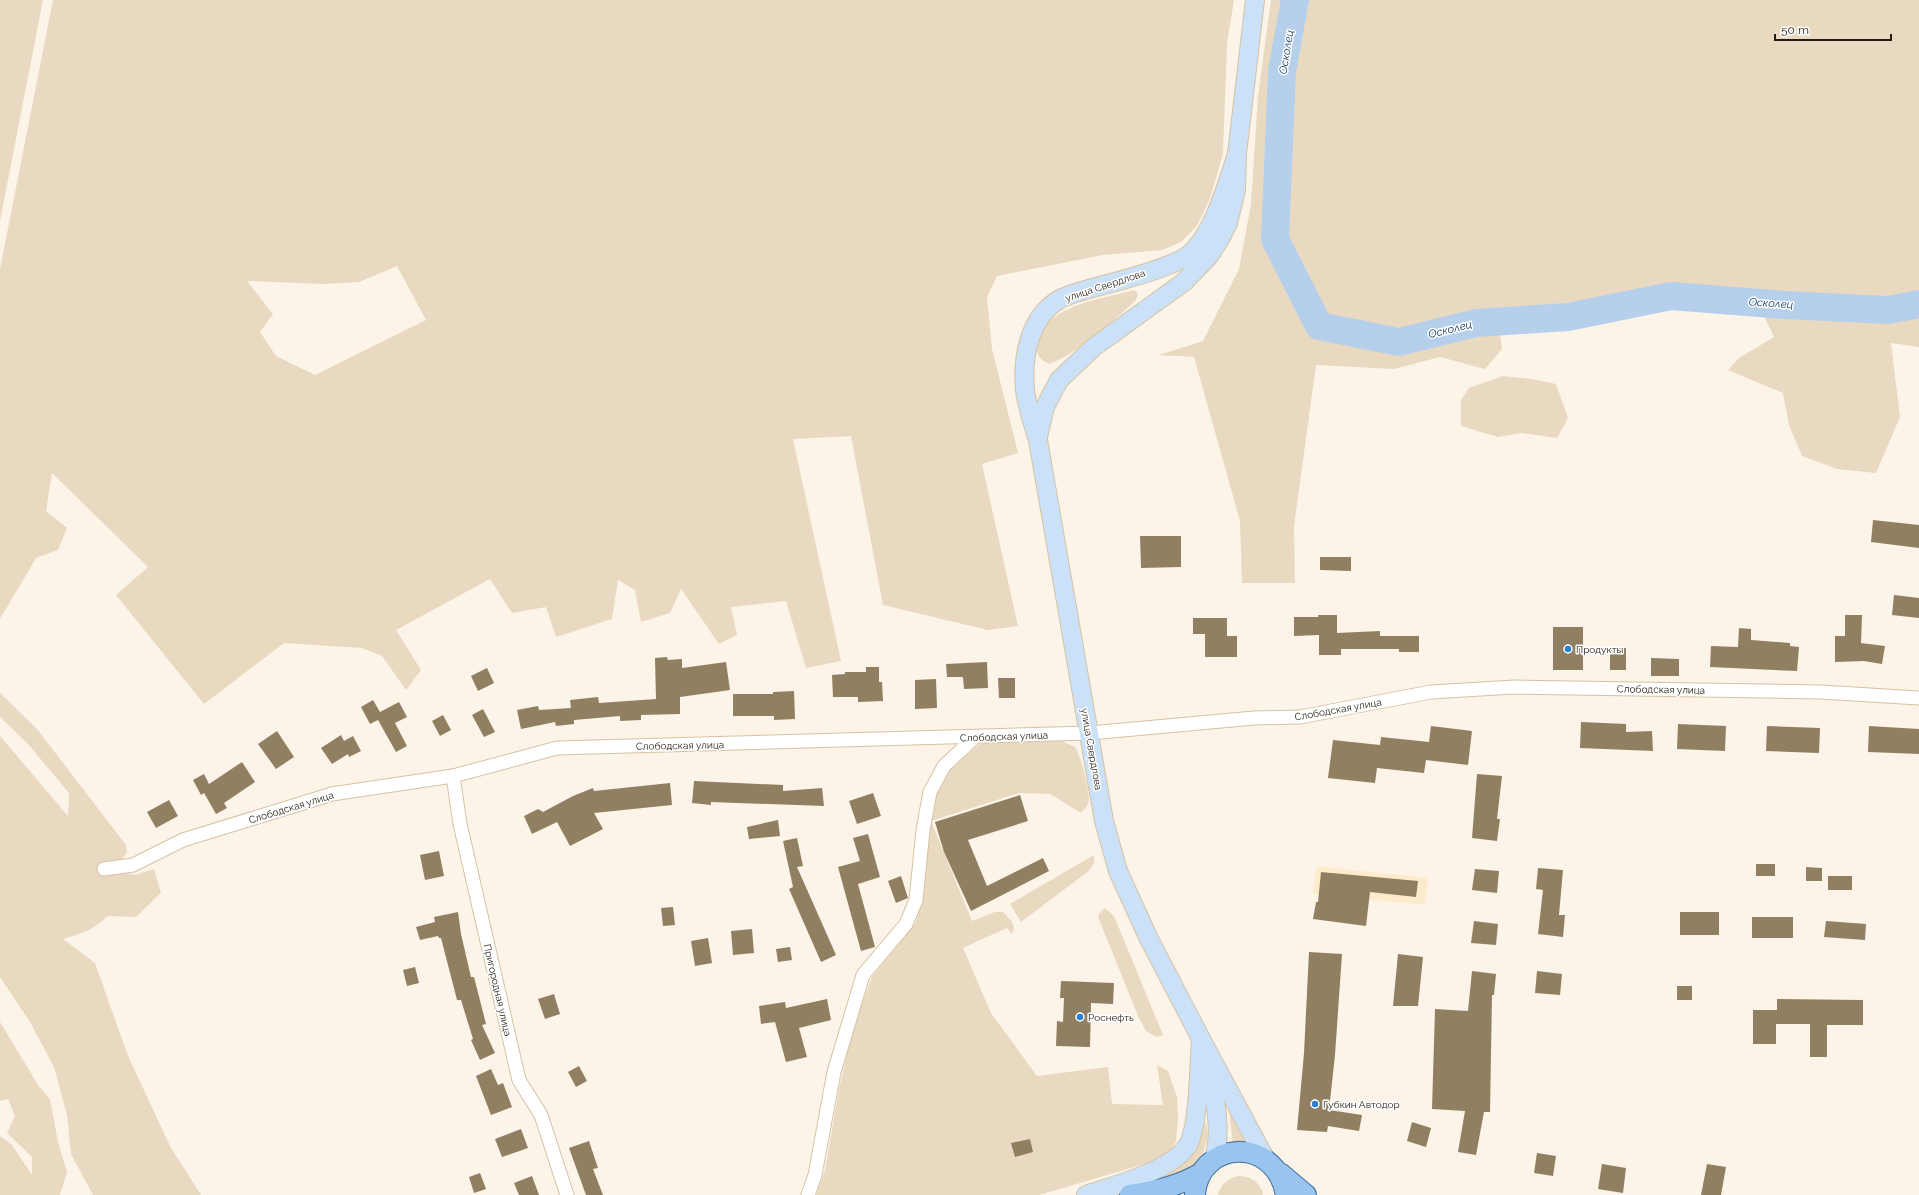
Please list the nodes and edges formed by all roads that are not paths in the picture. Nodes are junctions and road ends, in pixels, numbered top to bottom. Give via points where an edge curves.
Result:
1 (1255, 0) edge
2 (1237, 154) junction
3 (1038, 440) junction
4 (1919, 698) edge
5 (1090, 733) junction
6 (975, 738) junction
7 (453, 776) junction
8 (104, 869) dead end
9 (1201, 1040) junction
10 (1208, 1166) junction
11 (1272, 1166) junction
12 (567, 1195) edge
13 (808, 1195) edge
14 (1086, 1195) edge
15 (1130, 1195) edge
16 (1195, 1195) edge
17 (1286, 1195) edge
18 (1306, 1195) edge

1 - 2 main road, улица Свердлова
2 - 3 main road, улица Свердлова via 1233,207 1226,228 1209,256 1184,282 1094,347 1060,380 1045,407
2 - 3 main road, улица Свердлова via 1218,208 1203,239 1184,258 1135,277 1060,299 1042,315 1029,337 1025,366 1025,391
3 - 5 main road, улица Свердлова
4 - 5 street, Слободская улица via 1821,692 1514,687 1431,692 1300,717 1254,718
5 - 6 street, Слободская улица
5 - 9 main road, улица Свердлова via 1104,821 1118,871 1149,939
6 - 7 street, Слободская улица via 557,748
6 - 13 street via 944,766 930,792 923,830 916,900 906,924 863,975 834,1072 816,1175
7 - 8 street, Слободская улица via 332,794 183,840 133,865
7 - 12 street, Пригородная улица via 460,824 519,1080 541,1115
9 - 10 main road via 1217,1109 1219,1135
9 - 11 main road
9 - 14 main road via 1194,1126 1188,1144 1178,1157 1164,1166
10 - 11 main road via 1228,1153 1240,1152 1252,1153
10 - 15 main road via 1186,1182
10 - 16 main road via 1195,1188
11 - 17 main road via 1284,1183
11 - 18 main road

